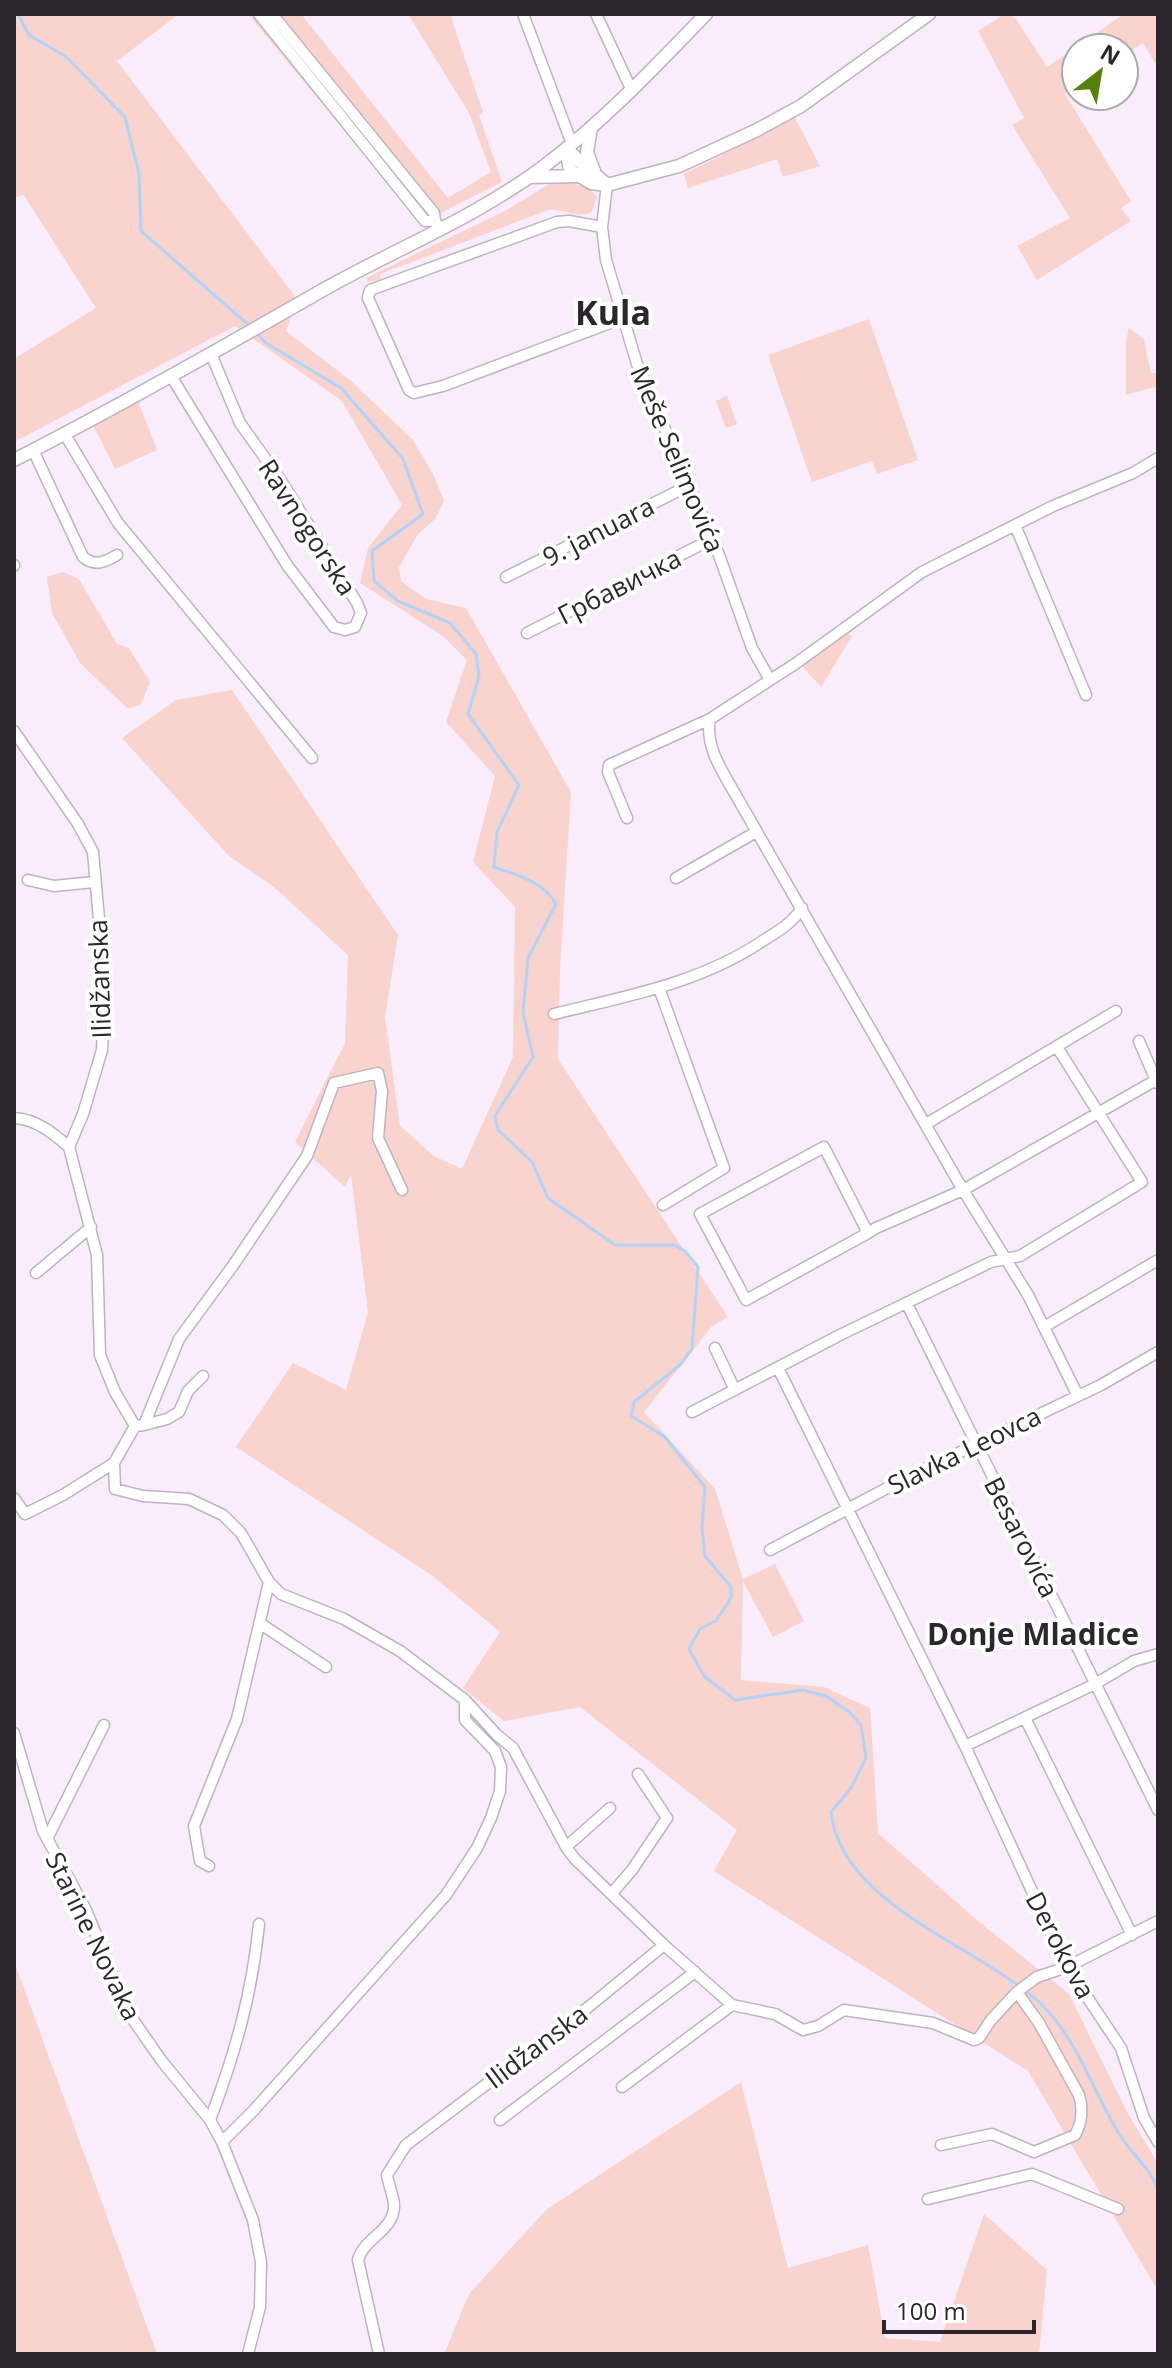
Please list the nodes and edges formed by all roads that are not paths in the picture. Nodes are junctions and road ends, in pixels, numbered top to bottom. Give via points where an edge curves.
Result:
1 (259, 14) edge
2 (272, 14) edge
3 (523, 14) edge
4 (596, 14) edge
5 (706, 14) edge
6 (929, 14) edge
7 (632, 91) junction
8 (591, 128) junction
9 (569, 146) junction
10 (577, 176) junction
11 (529, 177) junction
12 (602, 181) junction
13 (437, 226) junction
14 (602, 227) junction
15 (623, 318) junction
16 (211, 354) junction
17 (171, 376) junction
18 (64, 433) junction
19 (33, 450) junction
20 (1158, 458) edge
21 (14, 460) edge
22 (690, 485) junction
23 (1015, 525) junction
24 (712, 539) junction
25 (117, 555) dead end
26 (506, 577) dead end
27 (527, 633) dead end
28 (770, 680) junction
29 (1086, 695) dead end
30 (710, 719) junction
31 (14, 731) edge
32 (312, 758) dead end
33 (627, 818) dead end
34 (756, 832) junction
35 (676, 878) dead end
36 (28, 880) dead end
37 (94, 882) junction
38 (802, 908) junction
39 (659, 988) junction
40 (1116, 1011) dead end
41 (554, 1014) dead end
42 (1139, 1041) dead end
43 (1057, 1047) junction
44 (1157, 1083) edge
45 (1098, 1110) junction
46 (14, 1118) edge
47 (926, 1124) junction
48 (69, 1147) junction
49 (402, 1190) dead end
50 (963, 1190) junction
51 (663, 1205) dead end
52 (91, 1227) junction
53 (868, 1233) junction
54 (1005, 1258) junction
55 (1158, 1260) edge
56 (36, 1273) dead end
57 (907, 1304) junction
58 (1044, 1327) junction
59 (715, 1348) dead end
60 (1158, 1352) edge
61 (778, 1368) junction
62 (203, 1376) dead end
63 (735, 1390) junction
64 (1078, 1396) junction
65 (692, 1412) dead end
66 (140, 1426) junction
67 (976, 1445) junction
68 (114, 1463) junction
69 (14, 1498) edge
70 (846, 1508) junction
71 (770, 1550) dead end
72 (269, 1582) junction
73 (261, 1624) junction
74 (1158, 1654) edge
75 (326, 1667) dead end
76 (1095, 1684) junction
77 (465, 1700) junction
78 (1025, 1718) junction
79 (104, 1725) dead end
80 (14, 1733) edge
81 (965, 1746) junction
82 (638, 1774) dead end
83 (610, 1808) dead end
84 (1158, 1810) edge
85 (47, 1839) junction
86 (566, 1847) junction
87 (209, 1866) dead end
88 (612, 1893) junction
89 (1158, 1921) edge
90 (259, 1924) dead end
91 (1132, 1935) junction
92 (664, 1945) junction
93 (1067, 1967) junction
94 (695, 1972) junction
95 (1017, 1992) junction
96 (732, 2005) junction
97 (622, 2087) dead end
98 (210, 2120) junction
99 (500, 2120) dead end
100 (222, 2142) junction
101 (1158, 2142) edge
102 (941, 2145) dead end
103 (1034, 2152) junction
104 (1032, 2174) junction
105 (928, 2199) dead end
106 (1118, 2209) dead end
107 (248, 2354) edge
108 (379, 2354) edge

1 - 13 street via 425,221
2 - 13 street via 434,213
3 - 9 street
4 - 7 street
5 - 7 main road
6 - 12 main road via 801,106 757,130 679,166
7 - 8 main road
8 - 9 main road
8 - 12 main road via 587,152
9 - 10 main road via 569,168
9 - 11 main road
9 - 12 main road
10 - 11 main road
10 - 12 main road via 591,183
11 - 13 main road
12 - 14 street, Meše Selimovića
13 - 16 main road
14 - 15 street, Meše Selimovića
14 - 15 street via 557,222 370,290 368,298 414,393
15 - 22 street, Meše Selimovića via 637,364
16 - 17 main road
16 - 17 street, Ravnogorska via 240,423 357,603 361,613 355,627 334,627 287,565
17 - 18 main road
18 - 19 main road
18 - 32 street via 118,523
19 - 21 main road
19 - 25 street via 83,557 103,563
20 - 23 street
22 - 24 street, Meše Selimovića
22 - 26 street, 9. januara
23 - 28 street via 904,583
23 - 29 street
24 - 27 street, Грбавичка
24 - 28 street, Meše Selimovića via 752,648
28 - 30 street
30 - 33 street via 609,765
30 - 34 street via 709,740 717,761
31 - 37 street, Ilidžanska via 86,838 93,852
34 - 35 street
34 - 38 street
36 - 37 street via 54,886
37 - 48 street, Ilidžanska via 105,986 102,1050
38 - 39 street via 788,925 750,950
38 - 47 street
39 - 41 street
39 - 51 street via 724,1168
40 - 43 street
42 - 44 street
43 - 45 street
43 - 47 street
44 - 45 street
45 - 50 street
45 - 54 street via 1142,1182 1020,1256
46 - 48 street via 35,1123
47 - 50 street
48 - 52 street
49 - 66 street via 378,1138 378,1073 334,1083 307,1156 179,1339
50 - 53 street
50 - 54 street
52 - 56 street
52 - 66 street via 97,1255 100,1355 115,1392
53 - 53 street via 746,1300 700,1214 824,1147
54 - 57 street
54 - 58 street
55 - 58 street
57 - 61 street
57 - 67 street, Besarovića
58 - 64 street
59 - 63 street
60 - 64 street, Slavka Leovca
61 - 63 street
61 - 70 street, Derokova
62 - 66 street via 188,1391 179,1412
63 - 65 street
64 - 67 street, Slavka Leovca
66 - 68 street
67 - 70 street, Slavka Leovca
67 - 76 street, Besarovića
68 - 69 street via 25,1514
68 - 72 street via 113,1487 119,1491 189,1499 223,1515 241,1533
70 - 71 street, Slavka Leovca
70 - 81 street, Derokova
72 - 73 street
72 - 77 street via 281,1594 344,1619 400,1651
73 - 75 street
73 - 87 street via 237,1719 194,1826 200,1861
74 - 76 street
76 - 78 street
76 - 84 street, Besarovića
77 - 86 street via 513,1748
77 - 100 street via 465,1720 500,1761 500,1791 485,1833 446,1895
78 - 81 street
78 - 91 street
79 - 85 street
80 - 85 street, Starine Novaka
81 - 93 street, Derokova
82 - 88 street via 667,1818
83 - 86 street
85 - 98 street, Starine Novaka via 86,1910 127,2011
86 - 88 street
88 - 92 street
89 - 91 street
90 - 98 street via 249,2001
91 - 93 street
92 - 94 street
92 - 108 street, Ilidžanska via 406,2145 387,2175 395,2205 388,2224 360,2250 358,2260
93 - 95 street via 1037,1977
93 - 101 street, Derokova via 1121,2048 1144,2118
94 - 96 street
94 - 99 street, Ilidžanska
95 - 96 street via 974,2040 933,2023 844,2010 803,2030 775,2014
95 - 103 street via 1074,2084 1082,2107 1075,2135
96 - 97 street
98 - 100 street, Starine Novaka
100 - 107 street, Starine Novaka via 253,2220 261,2262 260,2307
102 - 103 street via 992,2134
103 - 104 street
104 - 105 street
104 - 106 street

